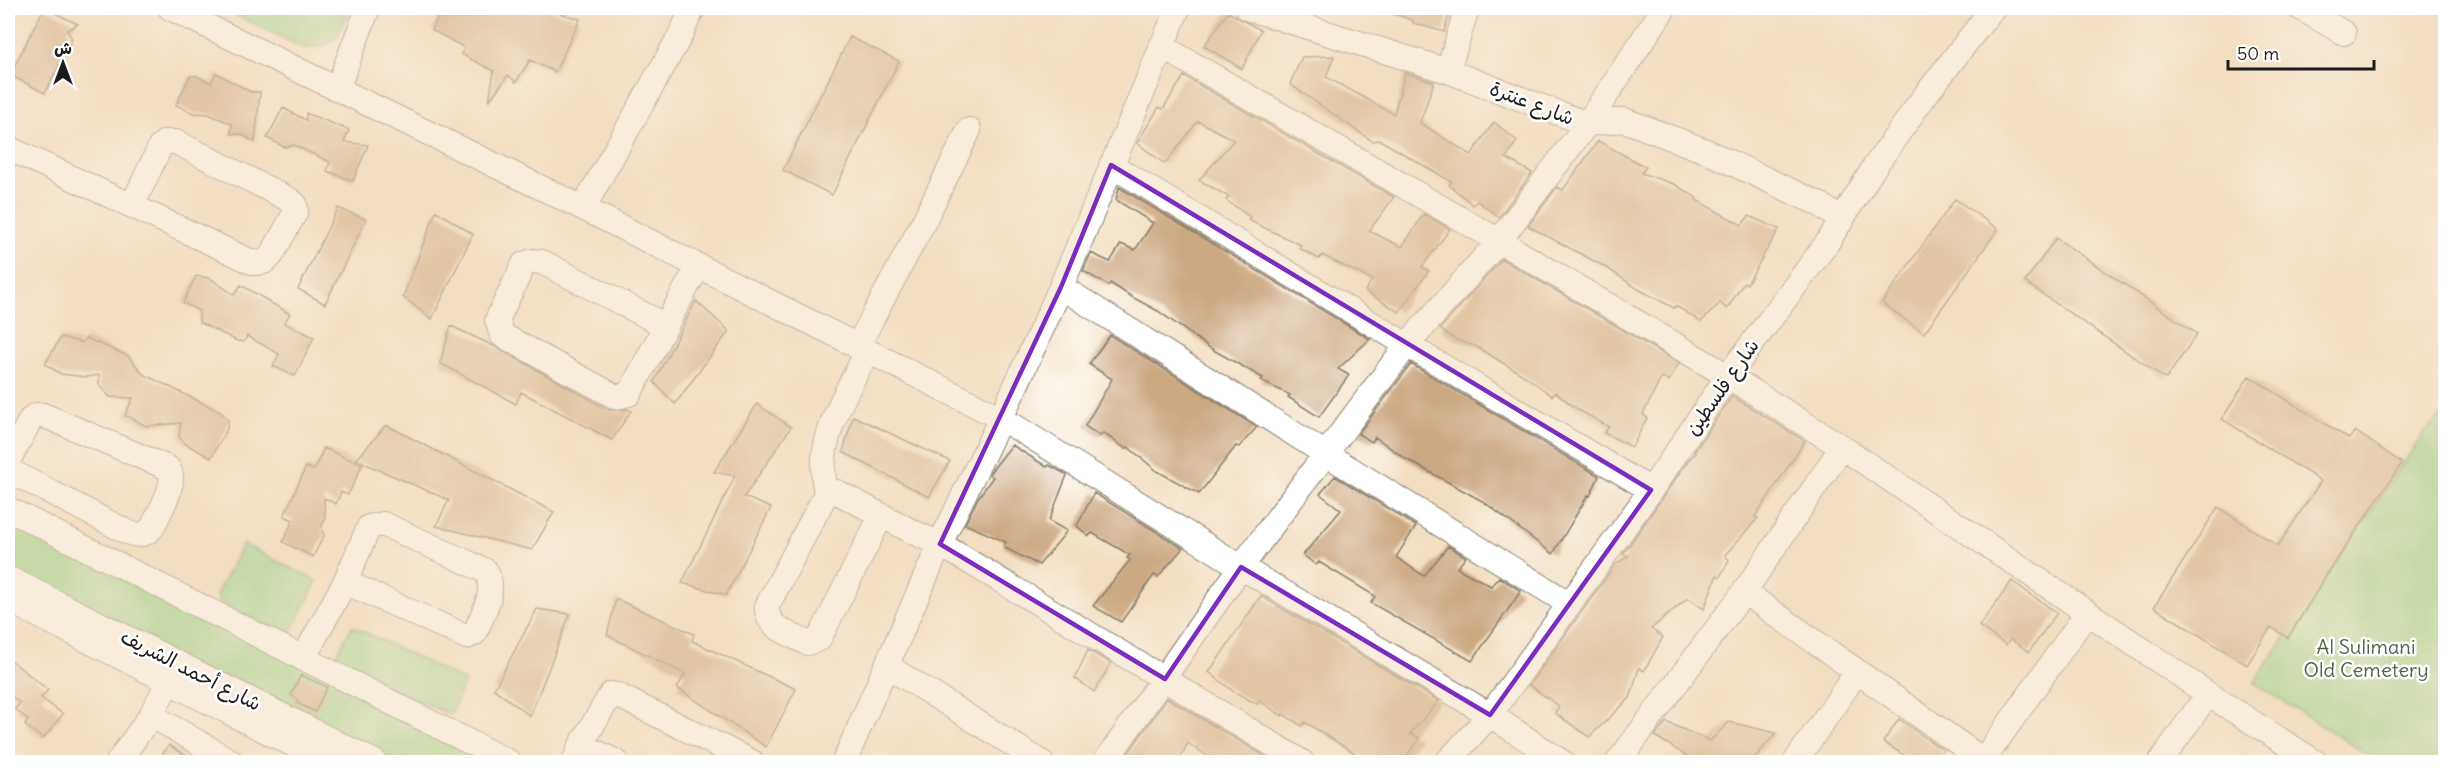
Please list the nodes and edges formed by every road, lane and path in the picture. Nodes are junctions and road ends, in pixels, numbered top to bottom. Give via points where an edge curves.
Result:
1 (170, 8) edge
2 (368, 8) edge
3 (693, 8) edge
4 (1178, 8) edge
5 (1247, 8) edge
6 (1467, 8) edge
7 (1660, 8) edge
8 (1992, 8) edge
9 (2300, 8) edge
10 (2344, 33) dead end
11 (1161, 46) junction
12 (1448, 71) junction
13 (337, 89) junction
14 (1587, 124) junction
15 (969, 130) dead end
16 (8, 148) edge
17 (1111, 165) junction
18 (132, 206) junction
19 (583, 208) junction
20 (1842, 221) junction
21 (1498, 241) junction
22 (698, 267) junction
23 (1061, 286) junction
24 (666, 326) junction
25 (1407, 345) junction
26 (862, 349) junction
27 (1728, 376) junction
28 (1001, 418) junction
29 (1842, 447) junction
30 (1326, 454) junction
31 (8, 461) edge
32 (8, 470) edge
33 (1651, 490) junction
34 (826, 494) junction
35 (8, 509) edge
36 (881, 516) junction
37 (940, 544) junction
38 (1241, 567) junction
39 (8, 578) edge
40 (345, 582) junction
41 (1743, 592) junction
42 (8, 600) edge
43 (1568, 603) junction
44 (2087, 613) junction
45 (303, 658) junction
46 (887, 666) junction
47 (174, 672) junction
48 (1857, 672) junction
49 (1165, 679) junction
50 (2208, 694) junction
51 (151, 714) junction
52 (1490, 714) junction
53 (578, 754) edge
54 (1982, 761) edge
55 (118, 762) edge
56 (232, 762) edge
57 (327, 762) edge
58 (375, 762) edge
59 (509, 762) edge
60 (617, 762) edge
61 (752, 762) edge
62 (844, 762) edge
63 (1041, 762) edge
64 (1105, 762) edge
65 (1302, 762) edge
66 (1447, 762) edge
67 (1562, 762) edge
68 (1618, 762) edge
69 (1795, 762) edge
70 (2160, 762) edge
71 (2315, 762) edge

1 - 13 street
2 - 13 street
3 - 19 street
4 - 11 street
5 - 12 street, شارع عنترة
6 - 12 street
7 - 14 street
8 - 20 street, شارع فلسطين via 1875,166
9 - 10 street
11 - 17 street
11 - 21 street
12 - 14 street, شارع عنترة
13 - 19 street
14 - 20 street, شارع عنترة via 1624,120 1646,128 1706,151 1810,200
14 - 21 street
15 - 26 street
16 - 18 street
17 - 23 street
17 - 25 street
18 - 18 street via 254,263 271,256 296,211 290,200 176,142 165,142 160,147
19 - 22 street
20 - 27 street, شارع فلسطين
21 - 25 street
21 - 27 street
22 - 24 street
22 - 26 street
23 - 28 street
23 - 30 street
24 - 24 street via 629,394 616,397 502,335 497,320 524,264 532,261 542,262
25 - 30 street
25 - 33 street
26 - 28 street
26 - 34 street via 827,437 822,460
27 - 29 street
27 - 33 street, شارع فلسطين
28 - 37 street
28 - 38 street
29 - 41 street
29 - 44 street
30 - 38 street
30 - 43 street
31 - 32 street via 31,419 43,415 168,468 172,482 152,528 140,535 125,531
33 - 43 street, شارع فلسطين
34 - 36 street via 837,492
34 - 36 street via 767,606 770,623 807,643 819,639
35 - 45 street
36 - 37 street
37 - 46 street
37 - 49 street
38 - 49 street
38 - 52 street
39 - 47 street, شارع أحمد الشريف
40 - 40 street via 369,527 383,524 486,571 492,590 475,633 467,637
40 - 45 street
41 - 48 street
41 - 68 street
42 - 47 street, شارع أحمد الشريف
43 - 52 street, شارع فلسطين
44 - 50 street
44 - 54 street
45 - 59 street
46 - 62 street
46 - 63 street
47 - 51 street
47 - 57 street, شارع أحمد الشريف
47 - 58 street, شارع أحمد الشريف
48 - 54 street
48 - 69 street
49 - 64 street
49 - 65 street
50 - 70 street
50 - 71 street
51 - 55 street
51 - 56 street
52 - 66 street, شارع فلسطين
52 - 67 street
53 - 60 street
53 - 61 street via 610,694

